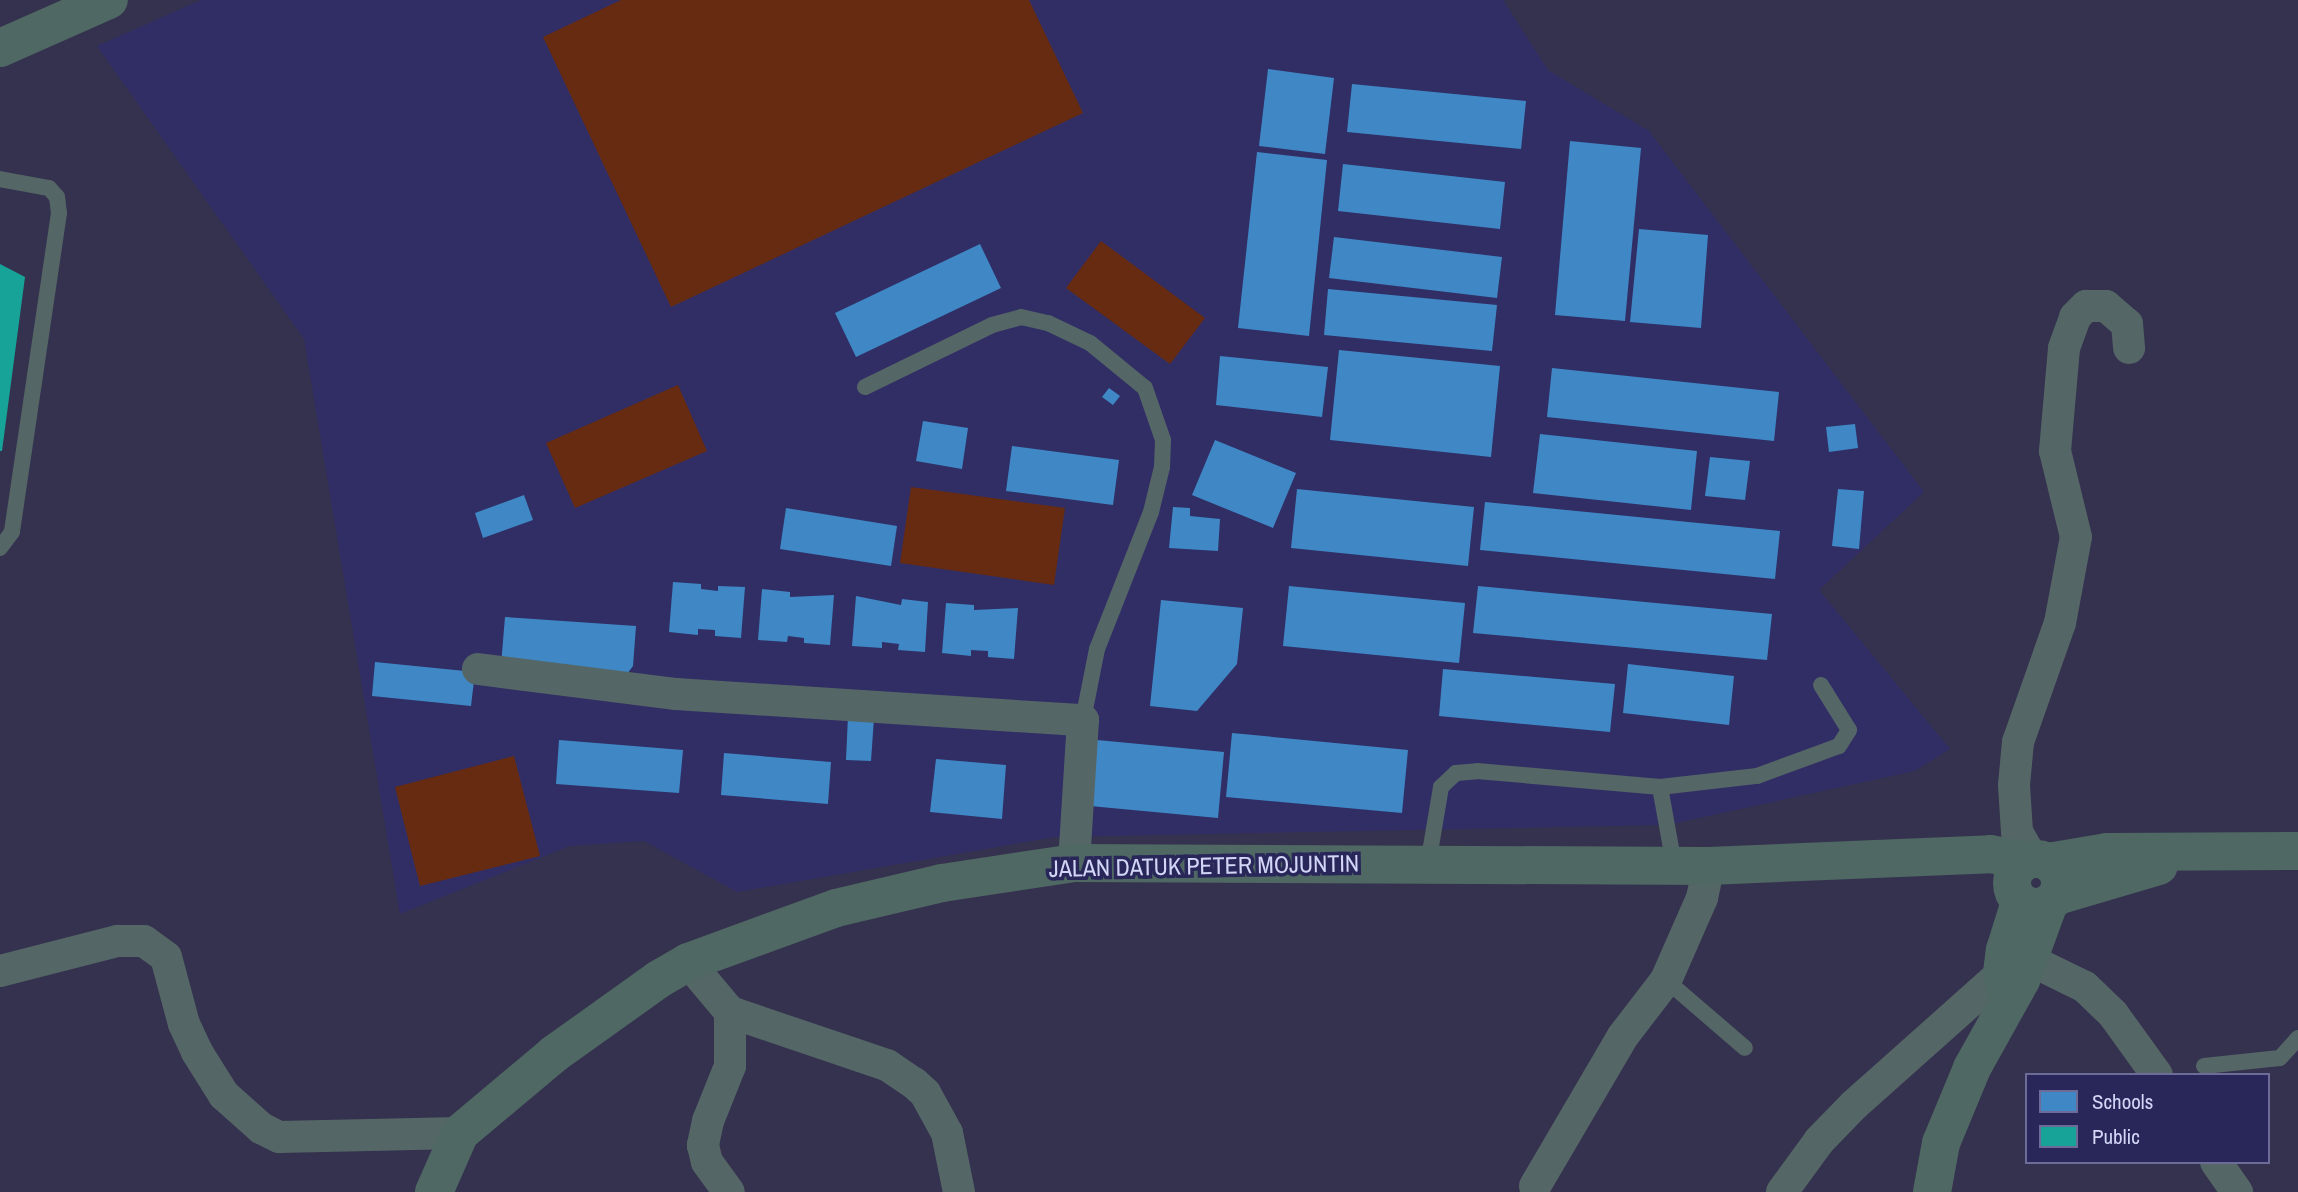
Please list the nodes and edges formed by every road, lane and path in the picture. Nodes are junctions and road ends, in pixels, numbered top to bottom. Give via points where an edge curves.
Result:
1 (109, 0) edge
2 (0, 48) edge
3 (0, 179) edge
4 (2129, 348) dead end
5 (864, 387) dead end
6 (0, 548) edge
7 (478, 669) dead end
8 (1821, 685) dead end
9 (1083, 720) junction
10 (1660, 787) junction
11 (2298, 851) edge
12 (1074, 863) junction
13 (1428, 863) junction
14 (1692, 866) junction
15 (2035, 882) junction
16 (688, 962) junction
17 (0, 971) edge
18 (2013, 977) junction
19 (1666, 980) junction
20 (730, 1012) junction
21 (2298, 1038) edge
22 (1745, 1048) dead end
23 (2204, 1066) dead end
24 (2156, 1073) edge
25 (460, 1133) junction
26 (2217, 1164) edge
27 (1535, 1186) dead end
28 (434, 1192) edge
29 (729, 1192) edge
30 (959, 1192) edge
31 (1782, 1192) edge
32 (1932, 1192) edge
33 (2237, 1192) edge

1 - 2 street
3 - 6 lane via 49,188 57,197 59,213 12,533
4 - 15 street via 2127,324 2106,306 2086,306 2075,317 2064,348 2054,451 2076,537 2060,623 2018,742 2014,785 2017,832
5 - 9 lane via 992,325 1021,317 1048,323 1090,343 1145,388 1163,440 1162,467 1151,512 1097,649
7 - 9 street via 676,694
8 - 10 lane via 1849,730 1839,746 1757,776
9 - 12 street
10 - 13 lane via 1477,771 1456,774 1441,787
10 - 14 lane
11 - 15 street, JALAN DATUK PETER MOJUNTIN via 2107,852
12 - 13 street, JALAN DATUK PETER MOJUNTIN
12 - 16 street, JALAN DATUK PETER MOJUNTIN via 942,883 836,908
13 - 14 street, JALAN DATUK PETER MOJUNTIN
14 - 15 street, JALAN DATUK PETER MOJUNTIN via 1991,854
14 - 19 street via 1702,898
15 - 18 street
16 - 20 street
16 - 25 street, JALAN DATUK PETER MOJUNTIN via 581,1033
17 - 25 street via 99,945 145,942 166,957 184,1024 197,1052 224,1095 261,1128 279,1137
18 - 24 street via 2085,987 2113,1014
18 - 31 street via 1854,1105 1819,1140
18 - 32 street via 1941,1143
19 - 22 lane
19 - 27 street via 1623,1036
20 - 29 street via 730,1066 703,1145 707,1163
20 - 30 street via 887,1065 914,1083 925,1093 947,1133
21 - 23 lane via 2280,1058
25 - 28 street, JALAN DATUK PETER MOJUNTIN
26 - 33 street

